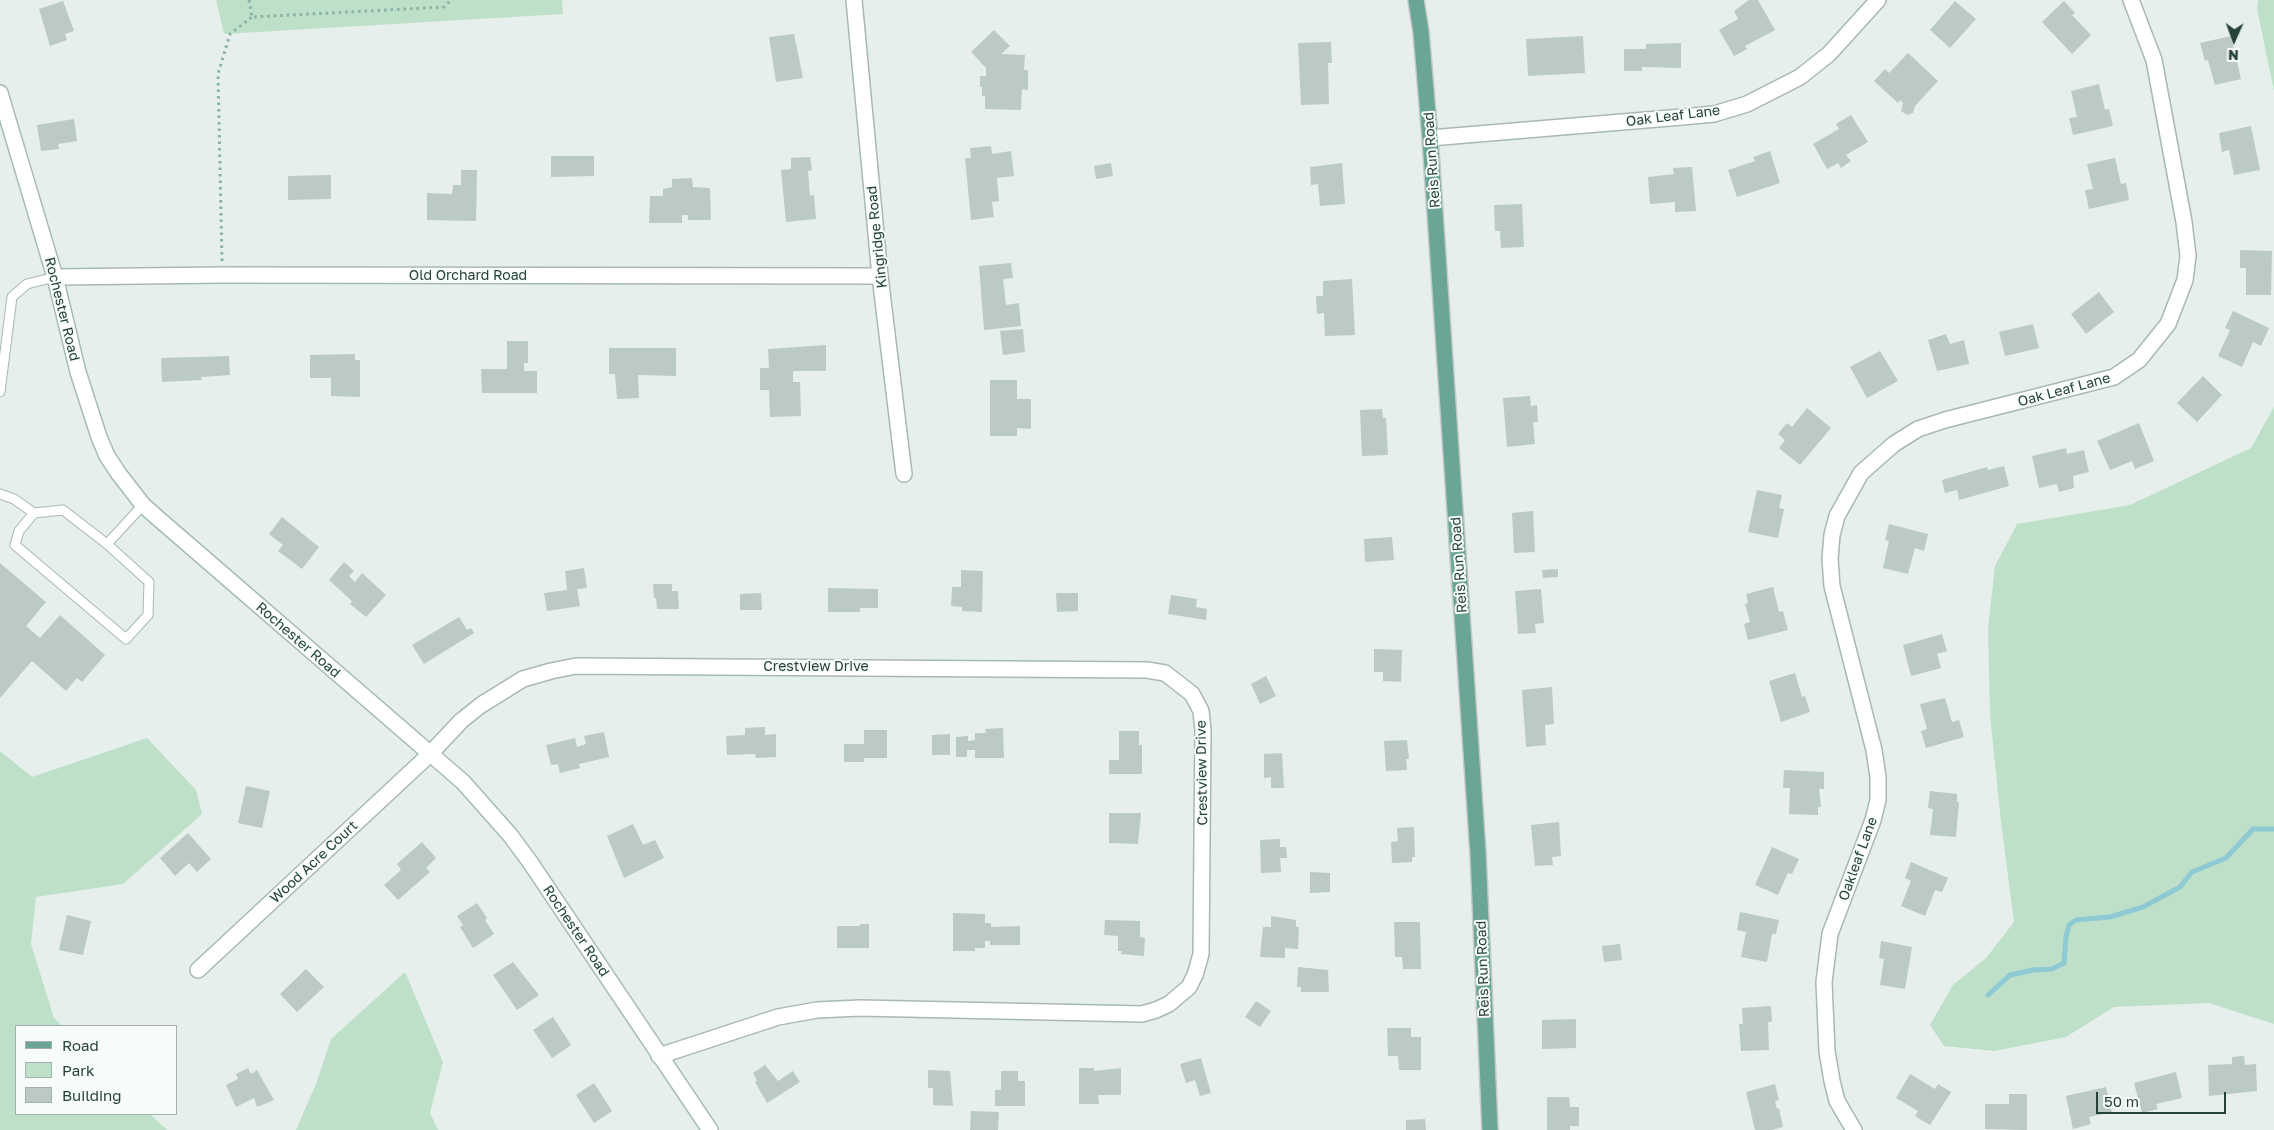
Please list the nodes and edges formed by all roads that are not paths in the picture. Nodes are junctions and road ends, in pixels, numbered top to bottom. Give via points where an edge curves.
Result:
1 (854, 0) edge
2 (1416, 0) edge
3 (1878, 0) edge
4 (2131, 0) edge
5 (0, 93) edge
6 (1430, 138) junction
7 (880, 276) junction
8 (55, 277) junction
9 (0, 392) edge
10 (904, 474) dead end
11 (0, 494) edge
12 (143, 505) junction
13 (34, 513) junction
14 (107, 544) junction
15 (1832, 586) joint
16 (429, 755) junction
17 (198, 970) dead end
18 (659, 1056) junction
19 (710, 1130) edge
20 (1490, 1130) edge
21 (1854, 1130) edge

1 - 7 street, Kingridge Road
2 - 6 main road, Reis Run Road
3 - 6 street, Oak Leaf Lane via 1829,54 1800,77 1747,104 1714,114
4 - 15 street, Oak Leaf Lane via 2154,60 2188,256 2185,280 2168,324 2138,360 2114,377 1945,420 1918,429 1894,444 1861,473 1837,516 1830,558
5 - 8 street, Rochester Road
6 - 20 main road, Reis Run Road via 1478,853
7 - 8 street, Old Orchard Road
7 - 10 street, Kingridge Road
8 - 9 lane via 27,284 12,297
8 - 12 street, Rochester Road via 78,372 99,436 108,456
11 - 13 lane
12 - 14 lane
12 - 16 street, Rochester Road
13 - 14 lane via 63,510
13 - 14 lane via 19,531 15,545 126,639 148,615 149,582
15 - 21 street, Oakleaf Lane via 1878,777 1875,814 1830,934 1824,982 1827,1051 1832,1081 1837,1100
16 - 17 street, Wood Acre Court
16 - 18 street, Rochester Road via 463,782 510,836 554,896
16 - 18 street, Crestview Drive via 461,720 502,691 523,679 576,666 1147,670 1165,673 1192,694 1201,711 1203,730 1201,954 1189,987 1169,1004 1142,1014 860,1008 817,1010 778,1017
18 - 19 street, Rochester Road

